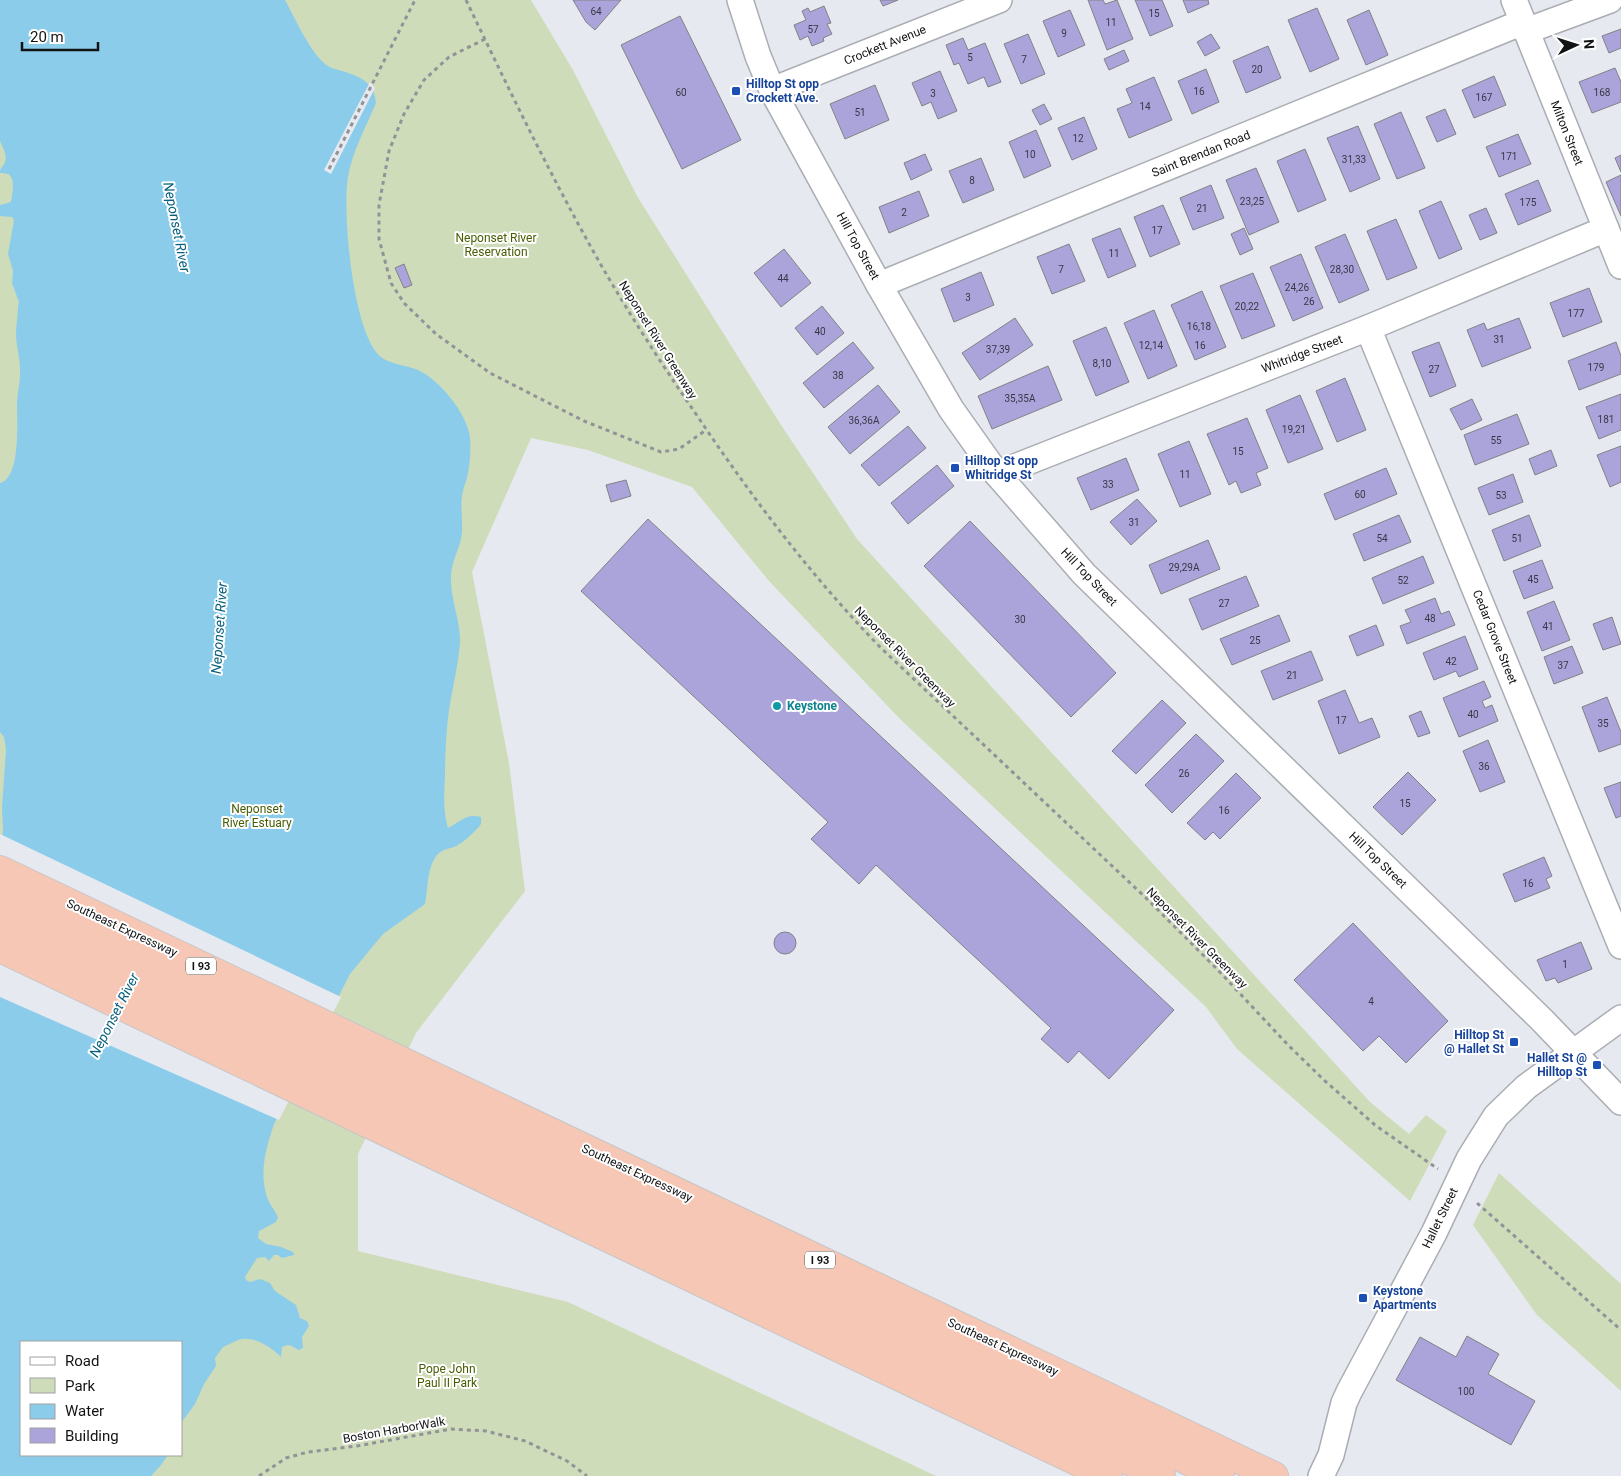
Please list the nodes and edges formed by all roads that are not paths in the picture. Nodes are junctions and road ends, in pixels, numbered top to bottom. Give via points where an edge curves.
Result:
1 (740, 0) edge
2 (999, 0) edge
3 (1610, 0) edge
4 (1521, 18) edge
5 (772, 90) junction
6 (1606, 229) junction
7 (1621, 266) edge
8 (879, 285) junction
9 (1368, 328) junction
10 (997, 474) junction
11 (0, 870) edge
12 (0, 895) edge
13 (0, 924) edge
14 (1621, 946) edge
15 (0, 948) edge
16 (1621, 1018) edge
17 (1572, 1053) junction
18 (387, 1093) junction
19 (1621, 1102) edge
20 (1230, 1468) edge
21 (1108, 1476) edge
22 (1161, 1476) edge
23 (1274, 1476) edge
24 (1321, 1476) edge

1 - 5 street, Hill Top Street
2 - 5 street, Crockett Avenue
3 - 4 street, Saint Brendan Road
4 - 6 street, Milton Street
4 - 8 street, Saint Brendan Road
5 - 8 street, Hill Top Street
6 - 7 street, Milton Street
6 - 9 street, Whitridge Street
8 - 10 street, Hill Top Street via 951,410
9 - 10 street, Whitridge Street
9 - 14 street, Cedar Grove Street
10 - 17 street, Hill Top Street via 1084,574 1542,1020
11 - 18 highway, Southeast Expressway / I 93
12 - 18 highway, I 93
13 - 18 highway, I 93
15 - 18 highway, Southeast Expressway / I 93
16 - 17 street, Hallet Street
17 - 19 street
17 - 24 street, Hallet Street via 1514,1097 1496,1116 1476,1146 1434,1233 1348,1392 1331,1455
18 - 20 highway, Southeast Expressway / I 93
18 - 21 highway, Southeast Expressway / I 93
18 - 22 highway, I 93
20 - 23 highway, Southeast Expressway / I 93

